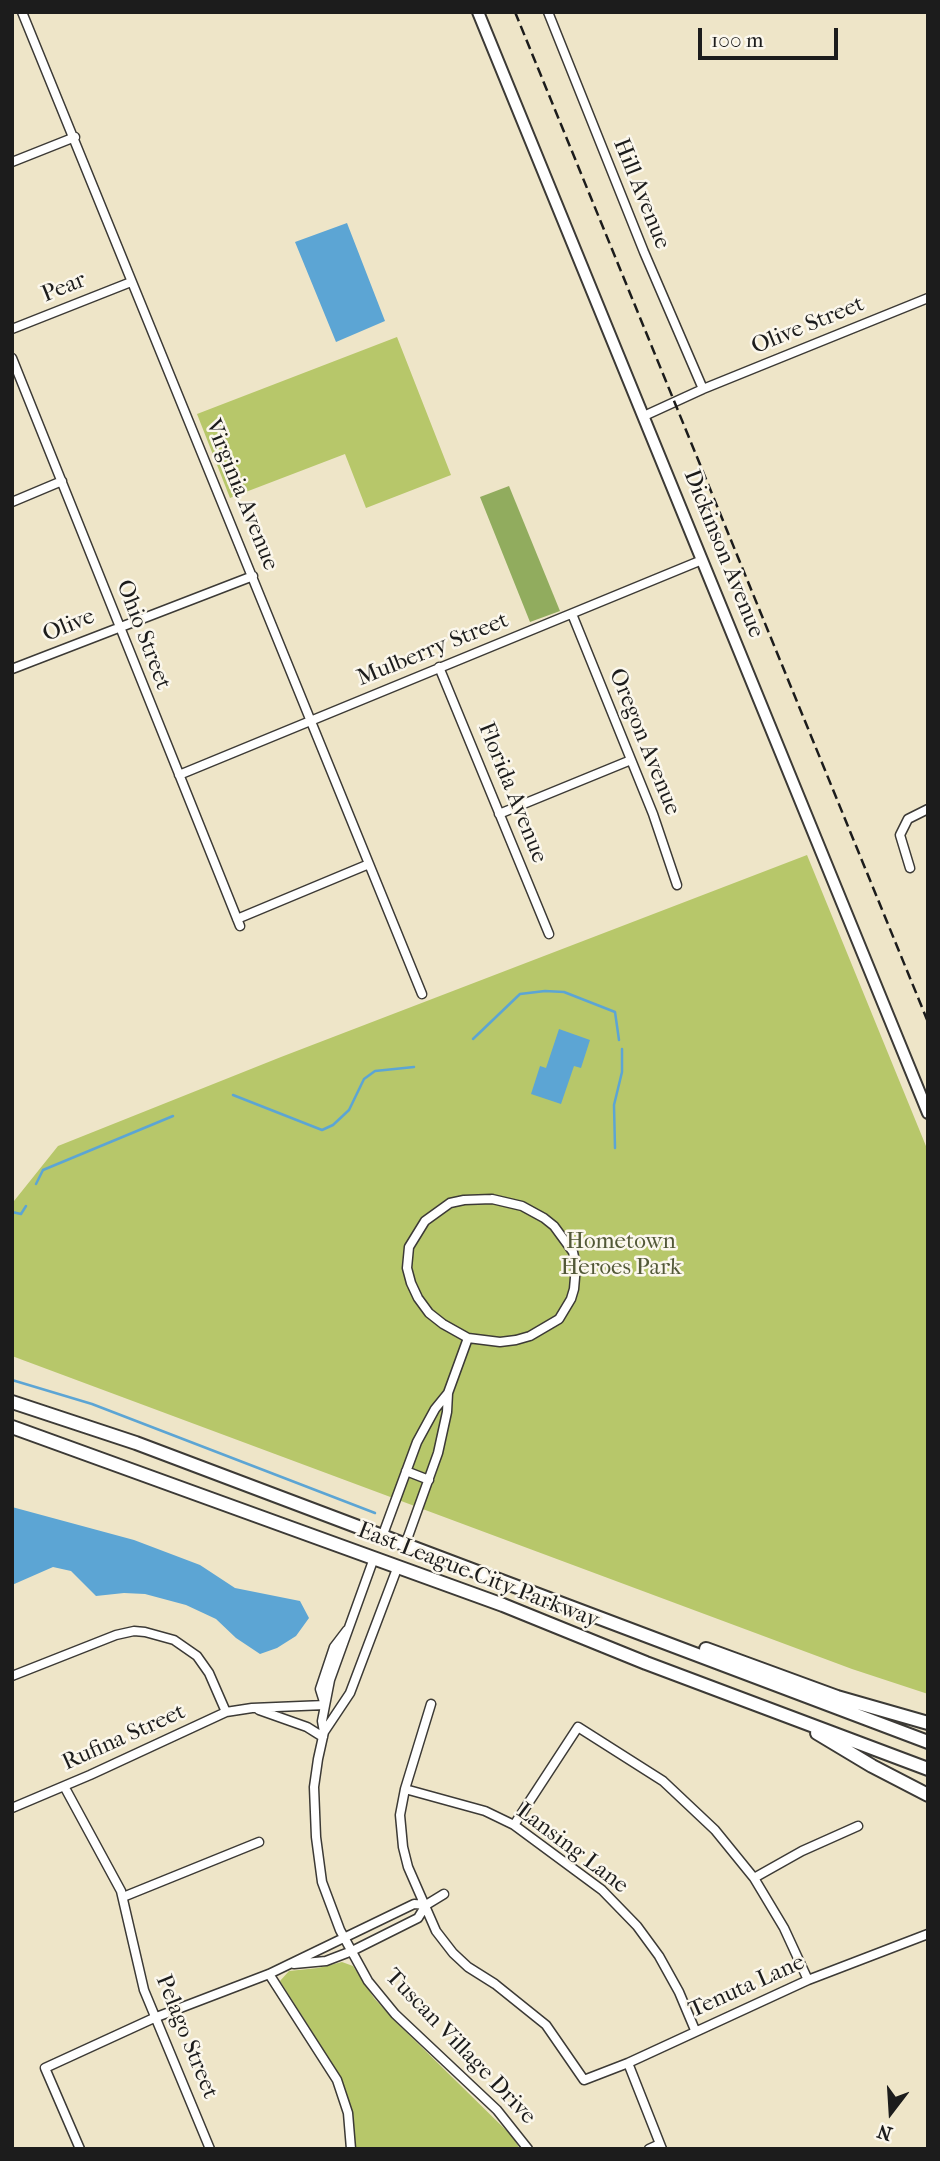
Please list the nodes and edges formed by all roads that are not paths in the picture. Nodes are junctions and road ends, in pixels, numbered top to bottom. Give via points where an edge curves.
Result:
1 (22, 12) edge
2 (478, 12) edge
3 (548, 12) edge
4 (75, 137) junction
5 (12, 162) edge
6 (131, 282) junction
7 (928, 298) edge
8 (12, 329) edge
9 (12, 358) edge
10 (703, 389) junction
11 (644, 416) junction
12 (62, 481) junction
13 (12, 502) edge
14 (702, 560) junction
15 (253, 576) junction
16 (572, 614) junction
17 (119, 626) junction
18 (439, 667) junction
19 (15, 668) edge
20 (310, 721) junction
21 (631, 760) junction
22 (179, 775) junction
23 (928, 810) edge
24 (499, 814) junction
25 (369, 864) junction
26 (910, 869) dead end
27 (677, 885) dead end
28 (549, 934) dead end
29 (422, 994) dead end
30 (928, 1112) edge
31 (468, 1338) junction
32 (448, 1393) junction
33 (12, 1402) edge
34 (12, 1427) edge
35 (406, 1471) junction
36 (429, 1480) junction
37 (382, 1536) junction
38 (405, 1545) junction
39 (374, 1558) junction
40 (397, 1566) junction
41 (639, 1633) junction
42 (12, 1676) edge
43 (325, 1704) junction
44 (431, 1704) dead end
45 (252, 1708) junction
46 (226, 1712) junction
47 (790, 1717) junction
48 (928, 1723) edge
49 (324, 1734) junction
50 (928, 1742) edge
51 (928, 1769) edge
52 (64, 1786) junction
53 (405, 1789) junction
54 (928, 1795) edge
55 (12, 1808) edge
56 (514, 1825) junction
57 (858, 1826) dead end
58 (259, 1842) dead end
59 (754, 1878) junction
60 (444, 1894) dead end
61 (123, 1897) junction
62 (426, 1905) junction
63 (928, 1934) edge
64 (345, 1938) junction
65 (352, 1951) junction
66 (291, 1964) junction
67 (269, 1974) junction
68 (808, 1980) junction
69 (154, 2018) junction
70 (695, 2031) junction
71 (628, 2063) junction
72 (661, 2147) edge
73 (80, 2149) edge
74 (210, 2149) edge
75 (351, 2149) edge
76 (528, 2149) edge
77 (649, 2149) edge

1 - 4 street, Virginia Avenue
2 - 11 street, Dickinson Avenue
3 - 10 street, Hill Avenue
4 - 5 street
4 - 6 street, Virginia Avenue
6 - 8 street, Pear
6 - 15 street, Virginia Avenue
7 - 10 street, Olive Street
9 - 12 street, Ohio Street
10 - 11 street, Olive Street
11 - 14 street, Dickinson Avenue
12 - 13 street
12 - 17 street, Ohio Street
14 - 16 street, Mulberry Street
14 - 30 street, Dickinson Avenue
15 - 17 street, Olive
15 - 20 street, Virginia Avenue
16 - 18 street, Mulberry Street
16 - 21 street, Oregon Avenue
17 - 19 street, Olive
17 - 22 street, Ohio Street
18 - 20 street, Mulberry Street
18 - 24 street, Florida Avenue
20 - 22 street, Mulberry Street
20 - 25 street, Virginia Avenue
21 - 24 street
21 - 27 street, Oregon Avenue
22 - 25 street, Ohio Street via 238,923
23 - 26 street via 908,818 900,835
24 - 28 street, Florida Avenue
25 - 29 street, Virginia Avenue
31 - 31 street via 500,1342 530,1336 559,1319 571,1299 576,1279 573,1252 554,1226 522,1206 492,1199 450,1203 425,1221 409,1247 408,1274 418,1298 436,1319
31 - 32 street
32 - 35 street via 423,1429
32 - 36 street via 443,1437
33 - 37 main road, East League City Parkway via 126,1439
34 - 39 main road, East League City Parkway
35 - 36 street
35 - 37 street
36 - 38 street
37 - 38 main road, East League City Parkway
37 - 39 main road
38 - 40 main road
38 - 41 main road, East League City Parkway
39 - 40 main road, East League City Parkway
39 - 43 street, Tuscan Village Drive
40 - 47 main road, East League City Parkway
40 - 49 street, Tuscan Village Drive via 350,1693
41 - 48 main road via 705,1649 837,1697
41 - 50 main road, East League City Parkway
42 - 46 street via 116,1635 145,1632 174,1640 197,1656
43 - 45 street, Rufina Street
43 - 49 street, Tuscan Village Drive
44 - 53 street
45 - 46 street, Rufina Street
45 - 49 street, Rufina Street
46 - 52 street, Rufina Street
47 - 51 main road, East League City Parkway
47 - 54 main road
49 - 64 street, Tuscan Village Drive via 314,1787 316,1837 322,1882
52 - 55 street, Rufina Street
52 - 61 street, Pelago Street
53 - 56 street, Lansing Lane via 485,1811
53 - 62 street via 400,1815 403,1847
56 - 59 street via 578,1727 663,1781 715,1829
56 - 70 street, Lansing Lane via 602,1890 637,1926 673,1980
57 - 59 street
58 - 61 street
59 - 68 street
60 - 62 street
61 - 69 street, Pelago Street
62 - 64 street via 414,1905
62 - 65 street via 418,1918
62 - 71 street, Tenuta Lane via 436,1931 453,1953 546,2025 584,2080
63 - 68 street, Tenuta Lane
64 - 65 street, Tuscan Village Drive
64 - 66 street
65 - 66 street via 326,1961
65 - 76 street, Tuscan Village Drive via 368,1981 395,2014 497,2110
66 - 67 street
67 - 69 street
67 - 75 street via 337,2080 348,2113
68 - 70 street, Tenuta Lane
69 - 73 street via 45,2068
69 - 74 street, Pelago Street
70 - 71 street, Tenuta Lane
71 - 72 street
72 - 77 street

